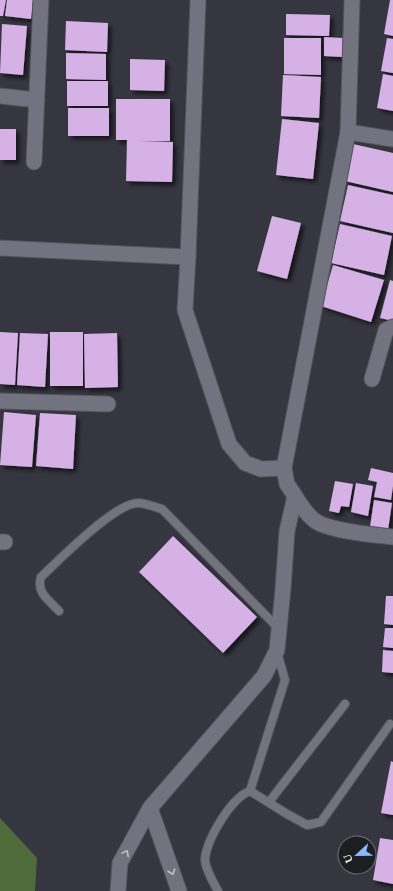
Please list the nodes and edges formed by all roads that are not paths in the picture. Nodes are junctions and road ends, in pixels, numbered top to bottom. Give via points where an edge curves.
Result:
1 (41, 0) edge
2 (198, 0) edge
3 (352, 0) edge
4 (0, 96) edge
5 (37, 100) junction
6 (348, 132) junction
7 (393, 139) edge
8 (34, 162) dead end
9 (0, 248) edge
10 (188, 257) junction
11 (393, 327) edge
12 (372, 379) dead end
13 (0, 401) edge
14 (108, 404) dead end
15 (284, 468) junction
16 (295, 496) junction
17 (393, 537) edge
18 (59, 611) dead end
19 (279, 629) junction
20 (276, 650) junction
21 (345, 704) dead end
22 (390, 724) dead end
23 (250, 791) junction
24 (269, 802) junction
25 (150, 808) junction
26 (118, 891) edge
27 (179, 891) edge
28 (218, 891) edge

1 - 5 street
2 - 10 street
3 - 6 street
4 - 5 street
5 - 8 street
6 - 7 street
6 - 15 street
9 - 10 street
10 - 15 street via 185,310 229,444 245,463 260,468
11 - 12 street via 386,330
13 - 14 street
15 - 16 street via 287,484
16 - 17 street via 315,521 325,526
16 - 19 street via 287,531
18 - 19 lane via 42,594 38,584 41,577 107,518 127,506 138,503 162,509
19 - 20 street
20 - 23 lane via 285,680
20 - 25 street via 264,676
21 - 24 lane
22 - 24 lane via 321,822 307,824
23 - 24 lane
23 - 28 lane via 244,793 224,817 209,842 205,861
26 -> 25 street via 120,863
25 -> 27 street

